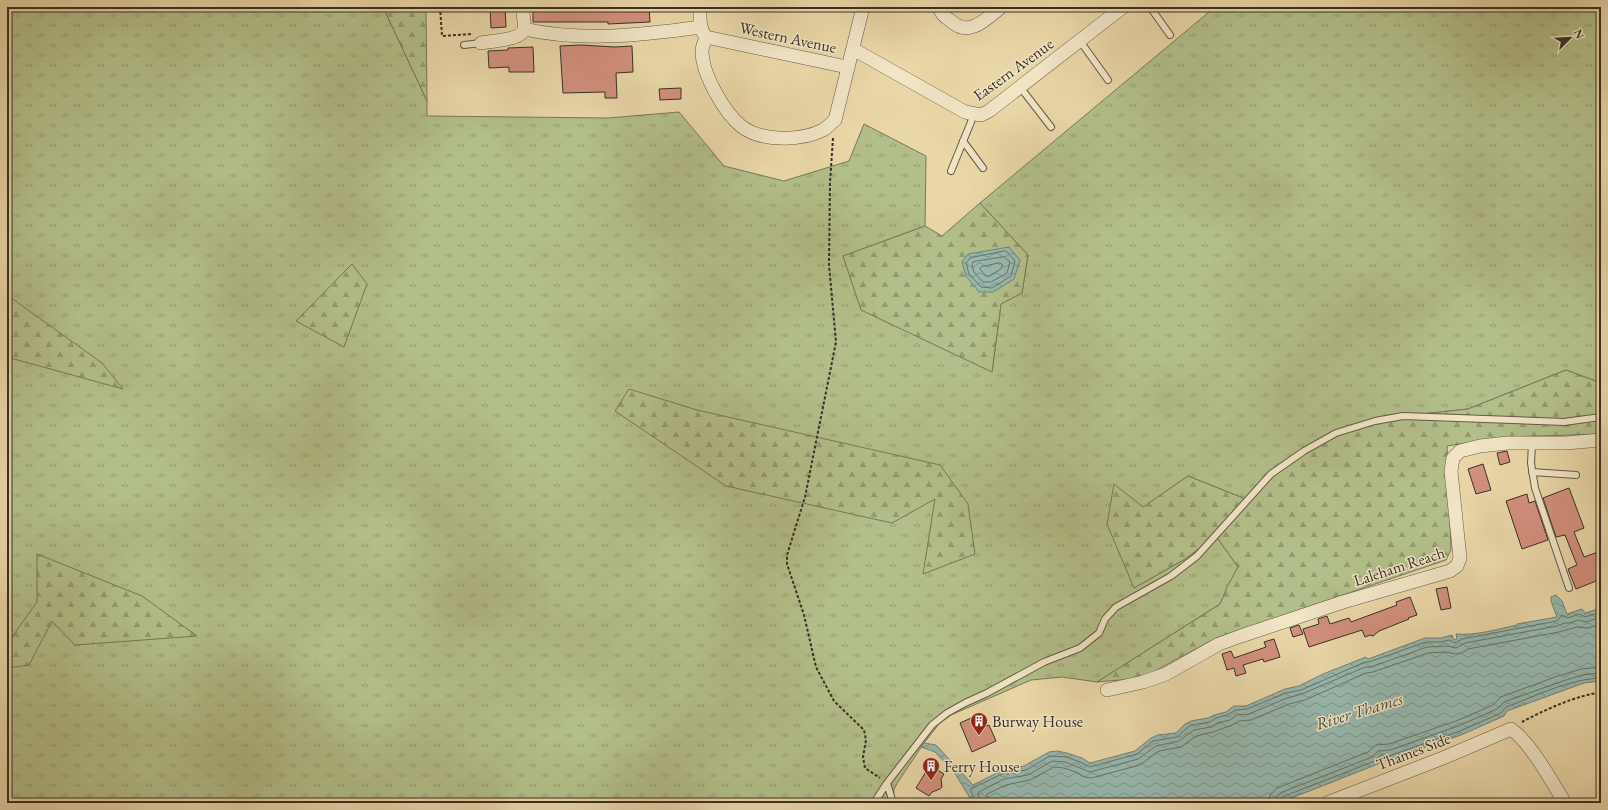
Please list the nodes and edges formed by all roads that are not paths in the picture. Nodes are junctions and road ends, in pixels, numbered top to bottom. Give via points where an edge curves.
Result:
1 (522, 7) edge
2 (700, 7) edge
3 (864, 7) edge
4 (1001, 7) edge
5 (1123, 7) edge
6 (1150, 7) edge
7 (940, 10) edge
8 (524, 29) junction
9 (704, 32) junction
10 (1170, 35) dead end
11 (1080, 41) junction
12 (482, 43) joint
13 (464, 45) dead end
14 (852, 49) junction
15 (847, 67) junction
16 (1108, 80) dead end
17 (1020, 87) junction
18 (973, 115) junction
19 (1050, 126) dead end
20 (963, 141) junction
21 (983, 168) dead end
22 (950, 171) dead end
23 (1601, 417) edge
24 (1601, 440) edge
25 (1532, 444) junction
26 (1532, 472) junction
27 (1576, 475) dead end
28 (1569, 588) dead end
29 (1107, 690) dead end
30 (887, 783) junction
31 (1346, 799) edge
32 (874, 803) edge
33 (893, 803) edge
34 (1327, 803) edge
35 (1565, 803) edge

1 - 8 street
2 - 9 street
3 - 14 street
4 - 7 street via 980,25 963,28 954,24
5 - 11 street, Eastern Avenue
6 - 10 lane
8 - 9 street via 569,36
8 - 12 street via 521,34 514,37
9 - 15 street, Western Avenue
9 - 15 street via 704,66 721,102 741,126 764,136 798,137 823,130 835,120
11 - 16 lane
11 - 17 street, Eastern Avenue
12 - 13 lane
14 - 15 street
14 - 18 street, Eastern Avenue
17 - 18 street, Eastern Avenue via 989,111
17 - 19 lane
18 - 20 lane
20 - 21 lane
20 - 22 lane
23 - 30 lane via 1564,422 1403,416 1375,421 1336,433 1271,474 1197,556 1171,576 1116,607 1099,633 1080,648 1044,662 987,694 946,713 932,725
24 - 25 street, Laleham Reach
25 - 26 lane
25 - 29 street, Laleham Reach via 1480,446 1460,451 1453,458 1460,558 1457,566 1450,571 1343,602 1241,636 1219,644 1166,674
26 - 27 lane
26 - 28 lane via 1544,519
30 - 32 lane
30 - 33 lane
31 - 34 street, Thames Side
31 - 35 street, Thames Side via 1511,729 1540,763

